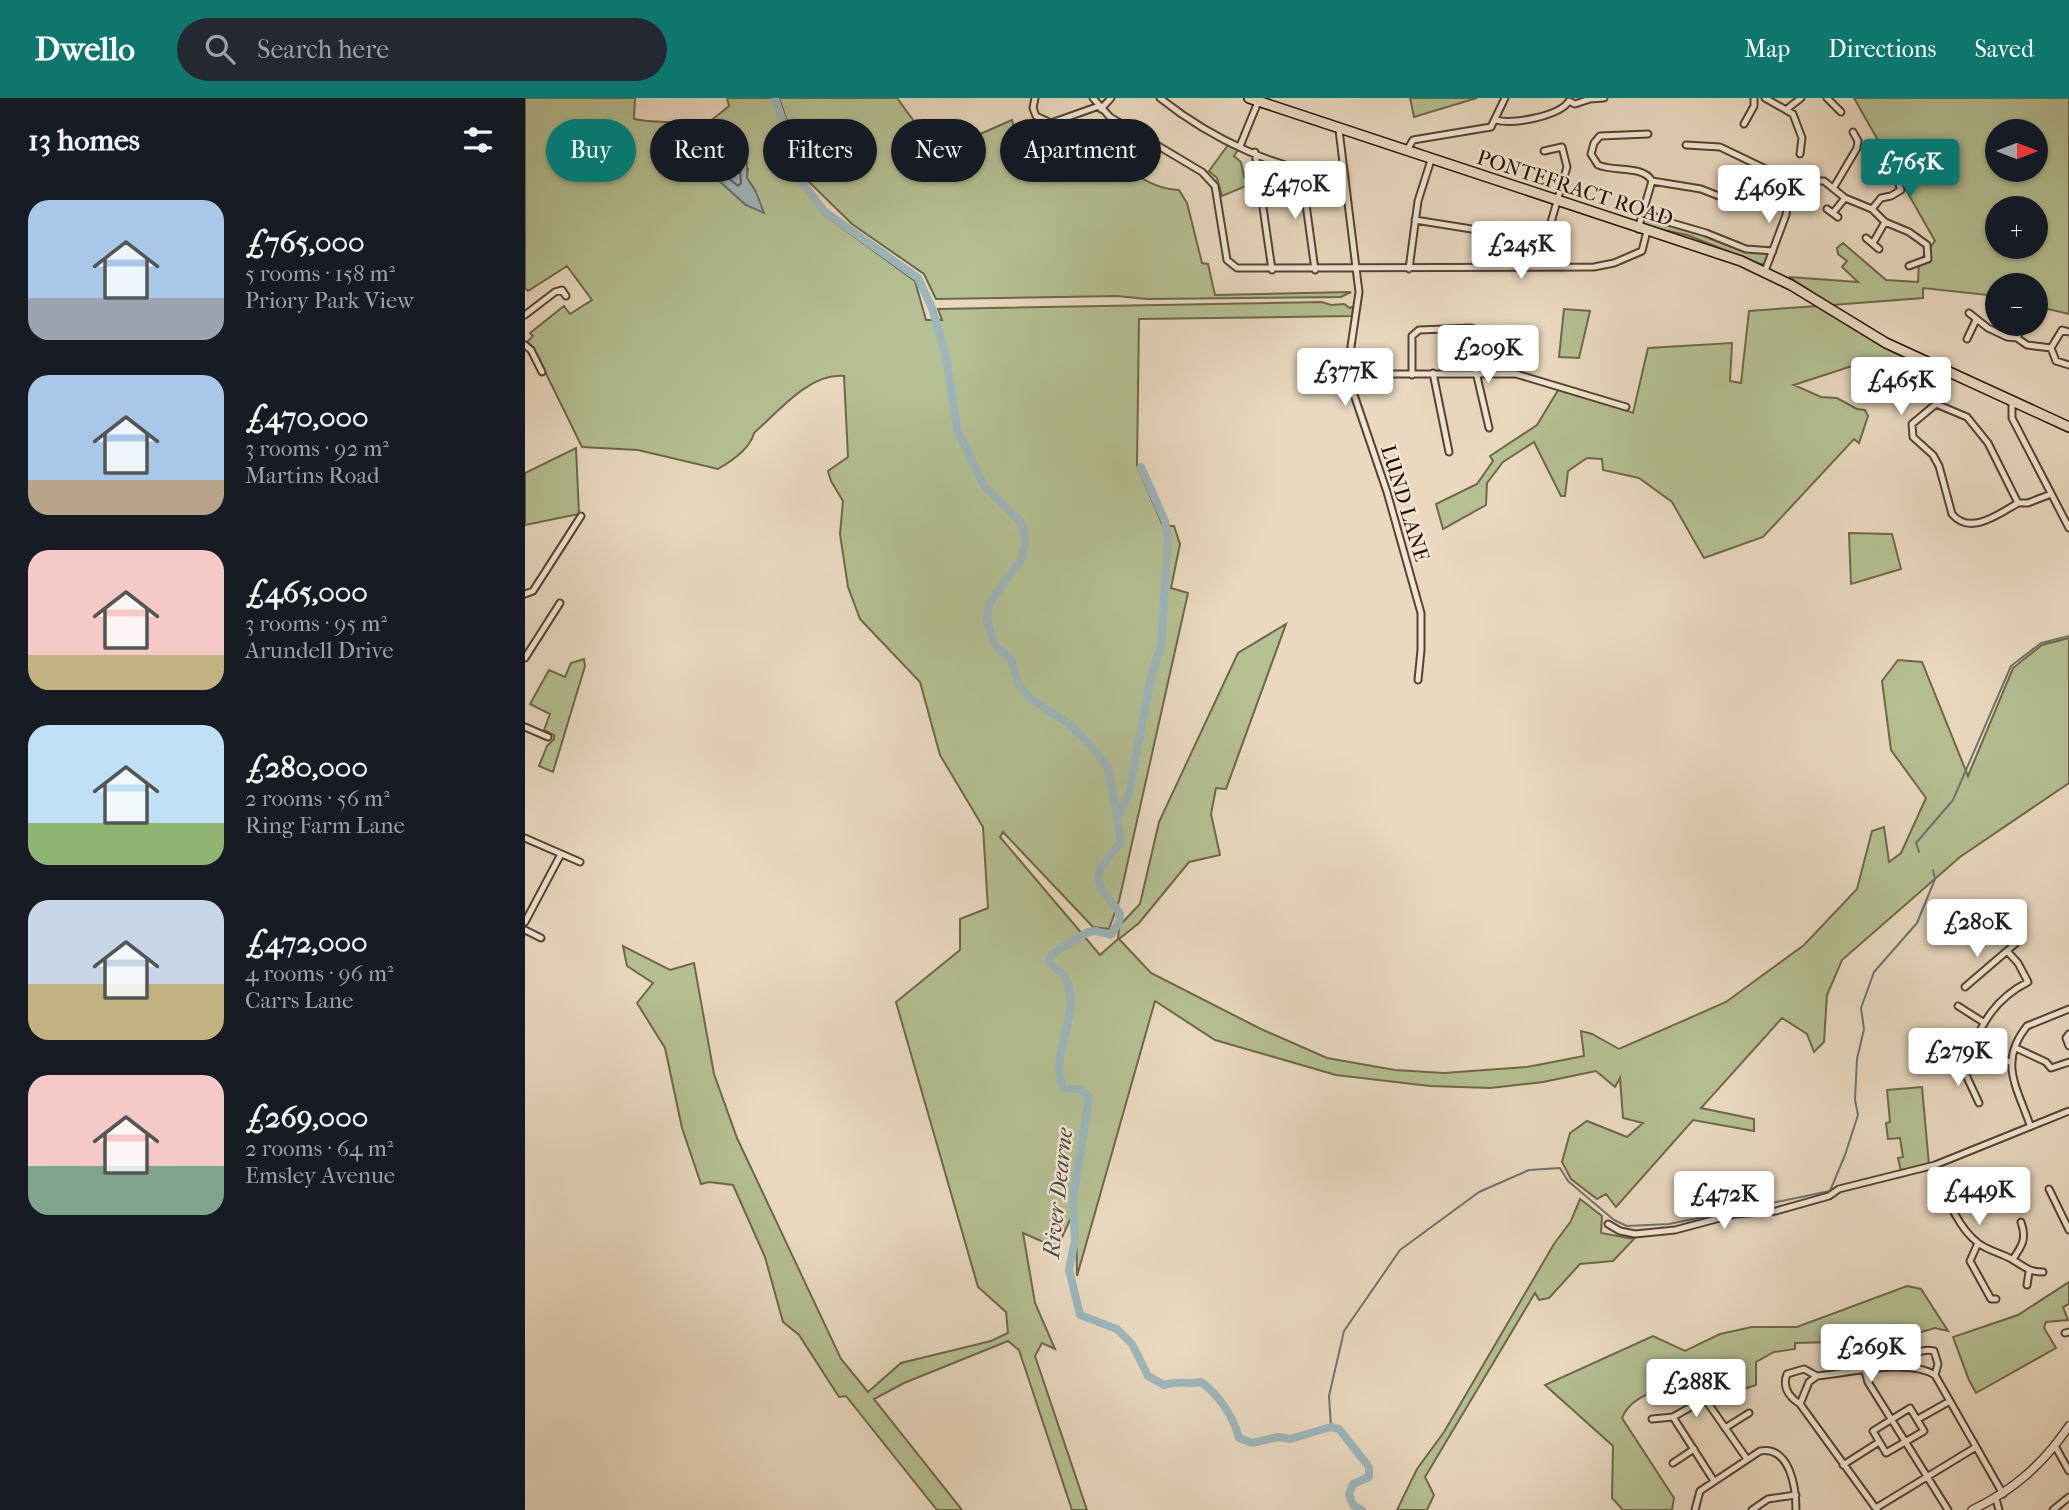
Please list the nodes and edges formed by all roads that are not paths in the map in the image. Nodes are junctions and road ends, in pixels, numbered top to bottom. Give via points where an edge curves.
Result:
1 (1035, 98) edge
2 (1093, 98) edge
3 (1111, 98) edge
4 (1160, 98) edge
5 (1505, 98) edge
6 (1604, 98) edge
7 (1754, 98) edge
8 (1765, 98) edge
9 (1801, 98) edge
10 (1827, 98) edge
11 (1569, 99) edge
12 (1254, 100) edge
13 (1100, 107) junction
14 (1787, 109) junction
15 (1841, 112) dead end
16 (1496, 120) junction
17 (1744, 124) dead end
18 (1339, 130) junction
19 (1853, 132) dead end
20 (1648, 135) dead end
21 (1570, 145) dead end
22 (1686, 145) dead end
23 (1240, 146) junction
24 (1562, 146) junction
25 (1544, 151) dead end
26 (1255, 152) junction
27 (1406, 152) junction
28 (1800, 155) dead end
29 (1431, 160) junction
30 (1279, 168) dead end
31 (1301, 168) junction
32 (1895, 174) dead end
33 (1258, 176) junction
34 (1345, 176) junction
35 (1652, 181) junction
36 (1791, 181) junction
37 (1833, 187) junction
38 (1304, 191) junction
39 (1261, 194) junction
40 (1743, 195) dead end
41 (1845, 198) junction
42 (1556, 201) junction
43 (1644, 209) junction
44 (1873, 209) junction
45 (1833, 213) dead end
46 (1415, 220) junction
47 (1885, 222) junction
48 (1643, 230) junction
49 (1503, 234) dead end
50 (1866, 238) dead end
51 (1873, 243) junction
52 (1879, 249) dead end
53 (1773, 251) junction
54 (1909, 266) dead end
55 (1538, 267) junction
56 (1358, 269) junction
57 (1409, 269) junction
58 (1272, 270) junction
59 (1315, 270) junction
60 (1765, 271) junction
61 (566, 296) dead end
62 (1969, 313) dead end
63 (525, 315) edge
64 (1976, 320) junction
65 (2069, 332) edge
66 (2017, 338) joint
67 (1967, 339) dead end
68 (525, 345) edge
69 (2051, 348) junction
70 (2069, 365) edge
71 (543, 372) dead end
72 (1476, 372) junction
73 (1490, 372) junction
74 (1433, 373) junction
75 (1347, 374) junction
76 (1412, 374) junction
77 (2012, 403) junction
78 (1626, 407) dead end
79 (2069, 426) edge
80 (1489, 428) dead end
81 (1449, 452) dead end
82 (2051, 494) junction
83 (2018, 503) junction
84 (581, 516) dead end
85 (2067, 518) edge
86 (2069, 528) edge
87 (525, 594) edge
88 (560, 603) dead end
89 (526, 654) edge
90 (1418, 680) dead end
91 (525, 727) edge
92 (548, 737) dead end
93 (525, 838) edge
94 (561, 854) junction
95 (580, 862) dead end
96 (525, 922) edge
97 (525, 930) edge
98 (541, 938) dead end
99 (2016, 943) dead end
100 (2007, 951) junction
101 (1965, 987) dead end
102 (1958, 1006) dead end
103 (2069, 1009) edge
104 (1983, 1022) junction
105 (2069, 1034) edge
106 (2069, 1046) edge
107 (1972, 1047) junction
108 (2016, 1048) junction
109 (1948, 1062) dead end
110 (2010, 1062) junction
111 (2069, 1062) edge
112 (1961, 1070) junction
113 (1979, 1103) dead end
114 (2069, 1111) edge
115 (2030, 1125) junction
116 (1935, 1165) junction
117 (2049, 1189) dead end
118 (1980, 1194) dead end
119 (1953, 1208) junction
120 (2021, 1222) dead end
121 (1608, 1224) dead end
122 (2069, 1230) edge
123 (1978, 1243) junction
124 (2013, 1259) junction
125 (2029, 1272) junction
126 (2043, 1272) dead end
127 (2027, 1285) dead end
128 (1996, 1299) dead end
129 (1904, 1365) junction
130 (1865, 1371) junction
131 (1935, 1375) junction
132 (1817, 1376) junction
133 (1718, 1380) dead end
134 (1705, 1399) junction
135 (1950, 1401) junction
136 (1800, 1404) junction
137 (1749, 1413) dead end
138 (1673, 1418) junction
139 (1652, 1419) dead end
140 (1892, 1419) junction
141 (1918, 1419) junction
142 (2069, 1426) edge
143 (1725, 1428) junction
144 (1879, 1442) junction
145 (1906, 1443) junction
146 (2055, 1446) junction
147 (1976, 1447) junction
148 (1693, 1449) junction
149 (1747, 1459) junction
150 (1673, 1463) dead end
151 (1843, 1465) junction
152 (2069, 1471) edge
153 (1926, 1477) junction
154 (1714, 1481) junction
155 (1796, 1495) junction
156 (1999, 1496) junction
157 (2069, 1497) edge
158 (1876, 1509) edge
159 (1695, 1510) edge
160 (1752, 1510) edge
161 (1796, 1510) edge
162 (1948, 1510) edge
163 (1972, 1510) edge
164 (1999, 1510) edge
165 (2053, 1510) edge

1 - 13 street via 1037,116 1051,123
2 - 13 street
3 - 13 street
4 - 23 street
5 - 16 street
6 - 11 street via 1575,104
7 - 17 street
8 - 14 street
9 - 14 street
10 - 15 street
11 - 16 street via 1560,110 1507,124
12 - 18 highway, PONTEFRACT ROAD
12 - 23 street
13 - 58 street via 1212,181 1224,251 1232,265
14 - 28 street via 1802,138
16 - 27 street via 1491,127 1413,140
18 - 27 highway, PONTEFRACT ROAD
18 - 34 street, LUND LANE
19 - 37 street via 1860,145
20 - 35 street via 1600,136 1591,154 1598,165 1641,172
21 - 24 street
22 - 36 street via 1720,147
23 - 26 street
24 - 25 street
24 - 42 street via 1567,167
26 - 31 street
26 - 33 street
27 - 29 highway, PONTEFRACT ROAD
29 - 42 highway, PONTEFRACT ROAD
29 - 46 street
30 - 33 street
31 - 34 street
31 - 38 street
32 - 44 street via 1901,190 1881,198
33 - 39 street
34 - 56 street, LUND LANE
35 - 40 street via 1701,189 1739,204
35 - 43 street
36 - 37 street via 1814,180
36 - 53 street via 1786,215
37 - 41 street
38 - 39 street
38 - 59 street
39 - 58 street
41 - 44 street
41 - 45 street
42 - 48 highway, PONTEFRACT ROAD
42 - 55 street
43 - 48 street
43 - 53 street, PONTEFRACT ROAD via 1658,219 1746,249
44 - 47 street
46 - 49 street
46 - 57 street
47 - 51 street
47 - 54 street via 1909,232 1933,255
48 - 55 street via 1642,251 1614,263
48 - 60 highway, PONTEFRACT ROAD
50 - 51 street
51 - 52 street
53 - 60 street
55 - 57 street
56 - 57 street
56 - 59 street
56 - 75 street, LUND LANE via 1358,309
58 - 59 street
60 - 77 highway, PONTEFRACT ROAD via 1886,343
61 - 63 street via 562,290 555,292
62 - 64 street
64 - 66 street
64 - 67 street
65 - 69 street via 2062,330
66 - 69 street via 2027,345
68 - 71 street
69 - 70 street via 2056,360
72 - 73 street
72 - 74 street
72 - 80 street
73 - 76 street via 1478,330 1471,328 1419,330 1412,335
73 - 78 street via 1516,374
74 - 76 street
74 - 81 street
75 - 76 street
75 - 90 street, LUND LANE via 1418,603
77 - 79 highway, PONTEFRACT ROAD
77 - 82 street via 2013,418
82 - 83 street
82 - 85 street
83 - 83 street via 1988,443 1967,417 1936,404 1912,424 1913,437 1939,466 1957,520 1980,523
84 - 87 street via 533,590
85 - 86 street
88 - 89 street
91 - 92 street
93 - 94 street
94 - 95 street
94 - 96 street
97 - 98 street
99 - 100 street
100 - 101 street
100 - 104 street via 2028,982 2010,991
102 - 104 street
103 - 108 street via 2028,1026
104 - 107 street
105 - 106 street
107 - 110 street
107 - 112 street
108 - 110 street
108 - 111 street via 2051,1068
109 - 112 street
110 - 115 street
112 - 113 street
114 - 115 street
115 - 116 street
116 - 119 street
116 - 121 street via 1776,1210 1735,1214 1675,1230 1635,1234
117 - 122 street
118 - 119 street
119 - 123 street
120 - 124 street via 2023,1244
123 - 124 street
123 - 128 street via 1968,1261 1991,1299
124 - 125 street
125 - 126 street
125 - 127 street
129 - 130 street
129 - 131 street
129 - 131 street via 1915,1354 1934,1351
130 - 132 street
130 - 140 street
131 - 135 street
132 - 136 street via 1809,1382
132 - 136 street via 1804,1370 1787,1374 1786,1388
133 - 134 street
134 - 138 street
134 - 143 street
135 - 141 street
135 - 147 street
136 - 151 street
137 - 143 street
138 - 139 street
138 - 148 street
140 - 141 street via 1910,1408
140 - 144 street via 1873,1431
140 - 145 street
141 - 145 street via 1924,1431
142 - 146 street
143 - 149 street
144 - 145 street via 1886,1453
144 - 151 street
145 - 153 street
146 - 152 street
146 - 156 street via 2018,1485
147 - 153 street
147 - 156 street
148 - 150 street
148 - 154 street
149 - 154 street
149 - 155 street via 1767,1450 1780,1455
151 - 158 street
153 - 158 street
153 - 162 street
154 - 159 street via 1700,1490
155 - 160 street via 1776,1496
155 - 161 street
156 - 163 street
156 - 164 street
157 - 165 street

